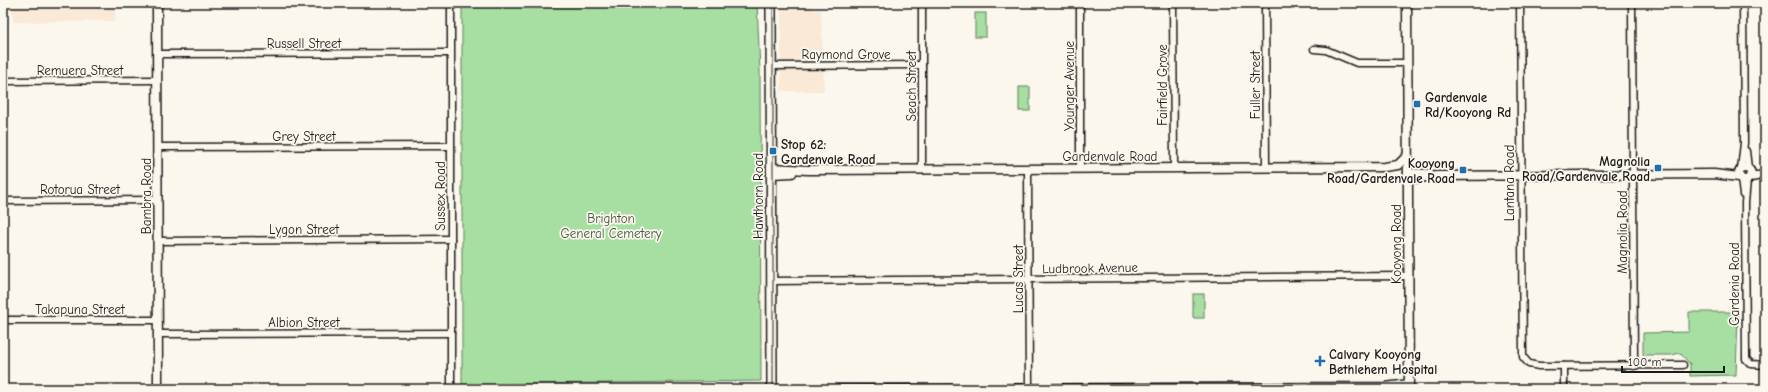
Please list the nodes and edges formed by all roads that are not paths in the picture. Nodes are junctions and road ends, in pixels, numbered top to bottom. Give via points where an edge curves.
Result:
1 (157, 3) edge
2 (450, 3) edge
3 (771, 3) edge
4 (922, 3) edge
5 (1080, 3) edge
6 (1173, 3) edge
7 (1265, 3) edge
8 (1407, 3) edge
9 (1520, 3) edge
10 (1632, 3) edge
11 (1743, 3) edge
12 (1314, 49) dead end
13 (450, 53) junction
14 (158, 54) junction
15 (1407, 63) junction
16 (922, 65) junction
17 (771, 66) junction
18 (158, 80) junction
19 (3, 81) edge
20 (451, 146) junction
21 (157, 147) junction
22 (1408, 156) junction
23 (1174, 168) junction
24 (1266, 168) junction
25 (922, 169) junction
26 (1028, 169) junction
27 (1080, 169) junction
28 (771, 171) junction
29 (1632, 174) junction
30 (1745, 174) junction
31 (1765, 174) edge
32 (1520, 175) junction
33 (1408, 176) junction
34 (158, 200) junction
35 (3, 201) edge
36 (451, 240) junction
37 (158, 241) junction
38 (1408, 276) junction
39 (1029, 280) junction
40 (772, 281) junction
41 (3, 320) edge
42 (158, 320) junction
43 (451, 333) junction
44 (158, 334) junction
45 (1683, 365) dead end
46 (1765, 365) edge
47 (1564, 366) junction
48 (1634, 366) junction
49 (1409, 387) edge
50 (1029, 388) edge
51 (1173, 388) edge
52 (1298, 388) edge
53 (158, 389) edge
54 (452, 389) edge
55 (772, 389) edge
56 (777, 389) edge
57 (1564, 389) edge

1 - 14 street, Bambra Road
2 - 13 street, Sussex Road
3 - 17 main road, Hawthorn Road
4 - 16 street, Seach Street
5 - 27 street, Younger Avenue
6 - 23 street, Fairfield Grove
7 - 24 street, Fuller Street
8 - 15 street, Kooyong Road
9 - 32 street, Lantana Road
10 - 29 street, Magnolia Road
11 - 30 street, Gardenia Road
12 - 15 street via 1326,50 1357,63
13 - 14 street, Russell Street
13 - 20 street, Sussex Road
14 - 18 street, Bambra Road
15 - 22 street, Kooyong Road
16 - 17 street, Raymond Grove
16 - 25 street, Seach Street
17 - 28 main road, Hawthorn Road
18 - 19 street, Remuera Street
18 - 21 street, Bambra Road
20 - 21 street, Grey Street
20 - 36 street, Sussex Road
21 - 34 street, Bambra Road
22 - 24 street, Gardenvale Road via 1398,165 1384,167
22 - 33 street, Kooyong Road
23 - 24 street, Gardenvale Road
23 - 27 street, Gardenvale Road
25 - 26 street, Gardenvale Road
25 - 28 street, Gardenvale Road
26 - 27 street, Gardenvale Road
26 - 39 street, Lucas Street
28 - 40 main road, Hawthorn Road
29 - 30 street
29 - 32 street
29 - 48 street, Magnolia Road
30 - 31 street
30 - 46 street, Gardenia Road via 1746,359 1749,363
32 - 33 street
32 - 47 street, Lantana Road via 1523,357 1533,366
33 - 38 street, Kooyong Road
34 - 35 street, Rotorua Street
34 - 37 street, Bambra Road
36 - 37 street, Lygon Street
36 - 43 street, Sussex Road
37 - 42 street, Bambra Road
38 - 39 street, Ludbrook Avenue
38 - 49 street, Kooyong Road
39 - 40 street, Ludbrook Avenue
39 - 50 street, Lucas Street
40 - 55 main road, Hawthorn Road
41 - 42 street, Takapuna Street
42 - 44 street, Bambra Road
43 - 44 street, Albion Street
43 - 54 street, Sussex Road
44 - 53 street, Bambra Road
45 - 48 street
47 - 48 street
47 - 57 street
49 - 52 street
50 - 51 street
50 - 56 street
51 - 52 street

